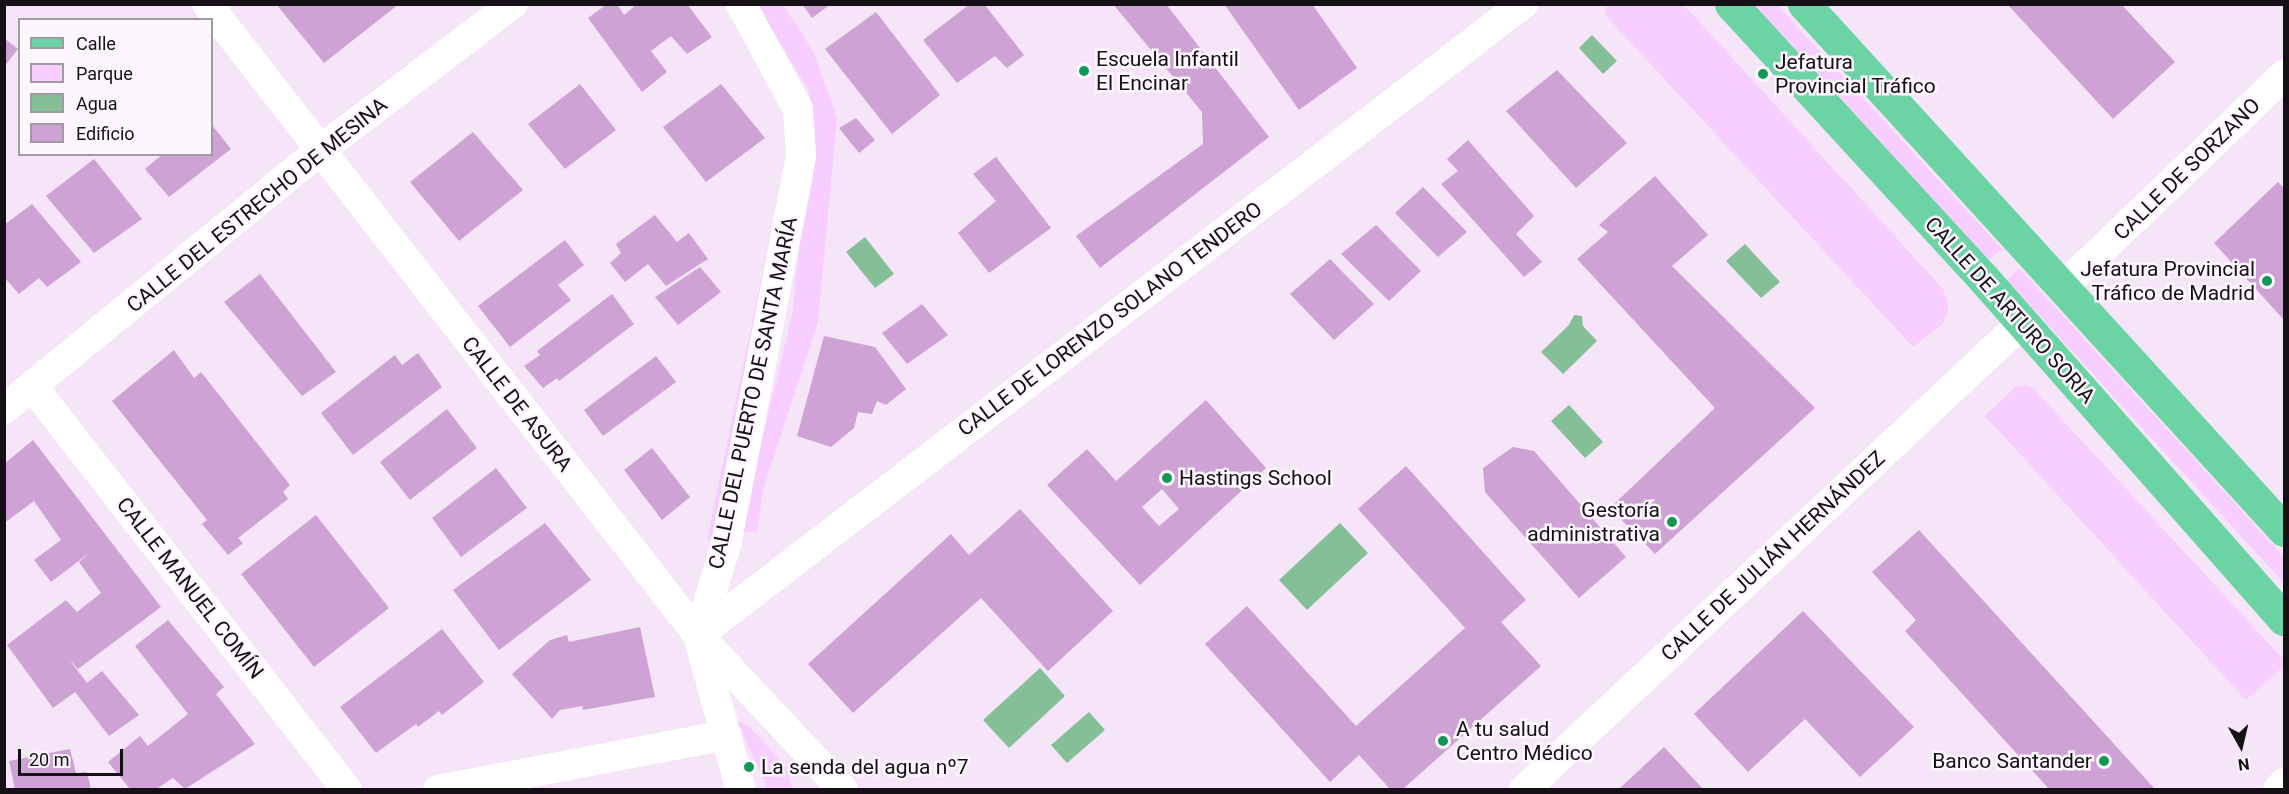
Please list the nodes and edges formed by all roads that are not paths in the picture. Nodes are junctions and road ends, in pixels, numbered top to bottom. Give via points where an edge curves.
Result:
1 (207, 4) edge
2 (513, 4) edge
3 (741, 4) edge
4 (1523, 4) edge
5 (1731, 4) edge
6 (1804, 4) edge
7 (2284, 75) edge
8 (319, 151) junction
9 (2063, 287) junction
10 (2022, 323) junction
11 (33, 387) junction
12 (4, 409) edge
13 (2284, 530) edge
14 (2284, 620) edge
15 (698, 635) junction
16 (727, 735) junction
17 (2284, 783) edge
18 (347, 789) edge
19 (438, 789) edge
20 (741, 789) edge
21 (843, 789) edge
22 (1524, 789) edge
23 (2278, 789) edge

1 - 8 street, CALLE DE ASURA
2 - 8 street, CALLE DEL ESTRECHO DE MESINA
3 - 15 street, CALLE DEL PUERTO DE SANTA MARÍA via 798,109 801,156 727,542
4 - 15 street, CALLE DE LORENZO SOLANO TENDERO
5 - 10 main road, CALLE DE ARTURO SORIA
6 - 9 main road
7 - 9 street, CALLE DE SORZANO
8 - 11 street, CALLE DEL ESTRECHO DE MESINA
8 - 15 street, CALLE DE ASURA
9 - 13 main road
10 - 14 main road, CALLE DE ARTURO SORIA
10 - 22 street, CALLE DE JULIÁN HERNÁNDEZ
11 - 12 street, CALLE DEL ESTRECHO DE MESINA
11 - 18 street, CALLE MANUEL COMÍN
15 - 16 street
15 - 21 street, CALLE DE ASURA
16 - 19 street
16 - 20 street
17 - 23 street

